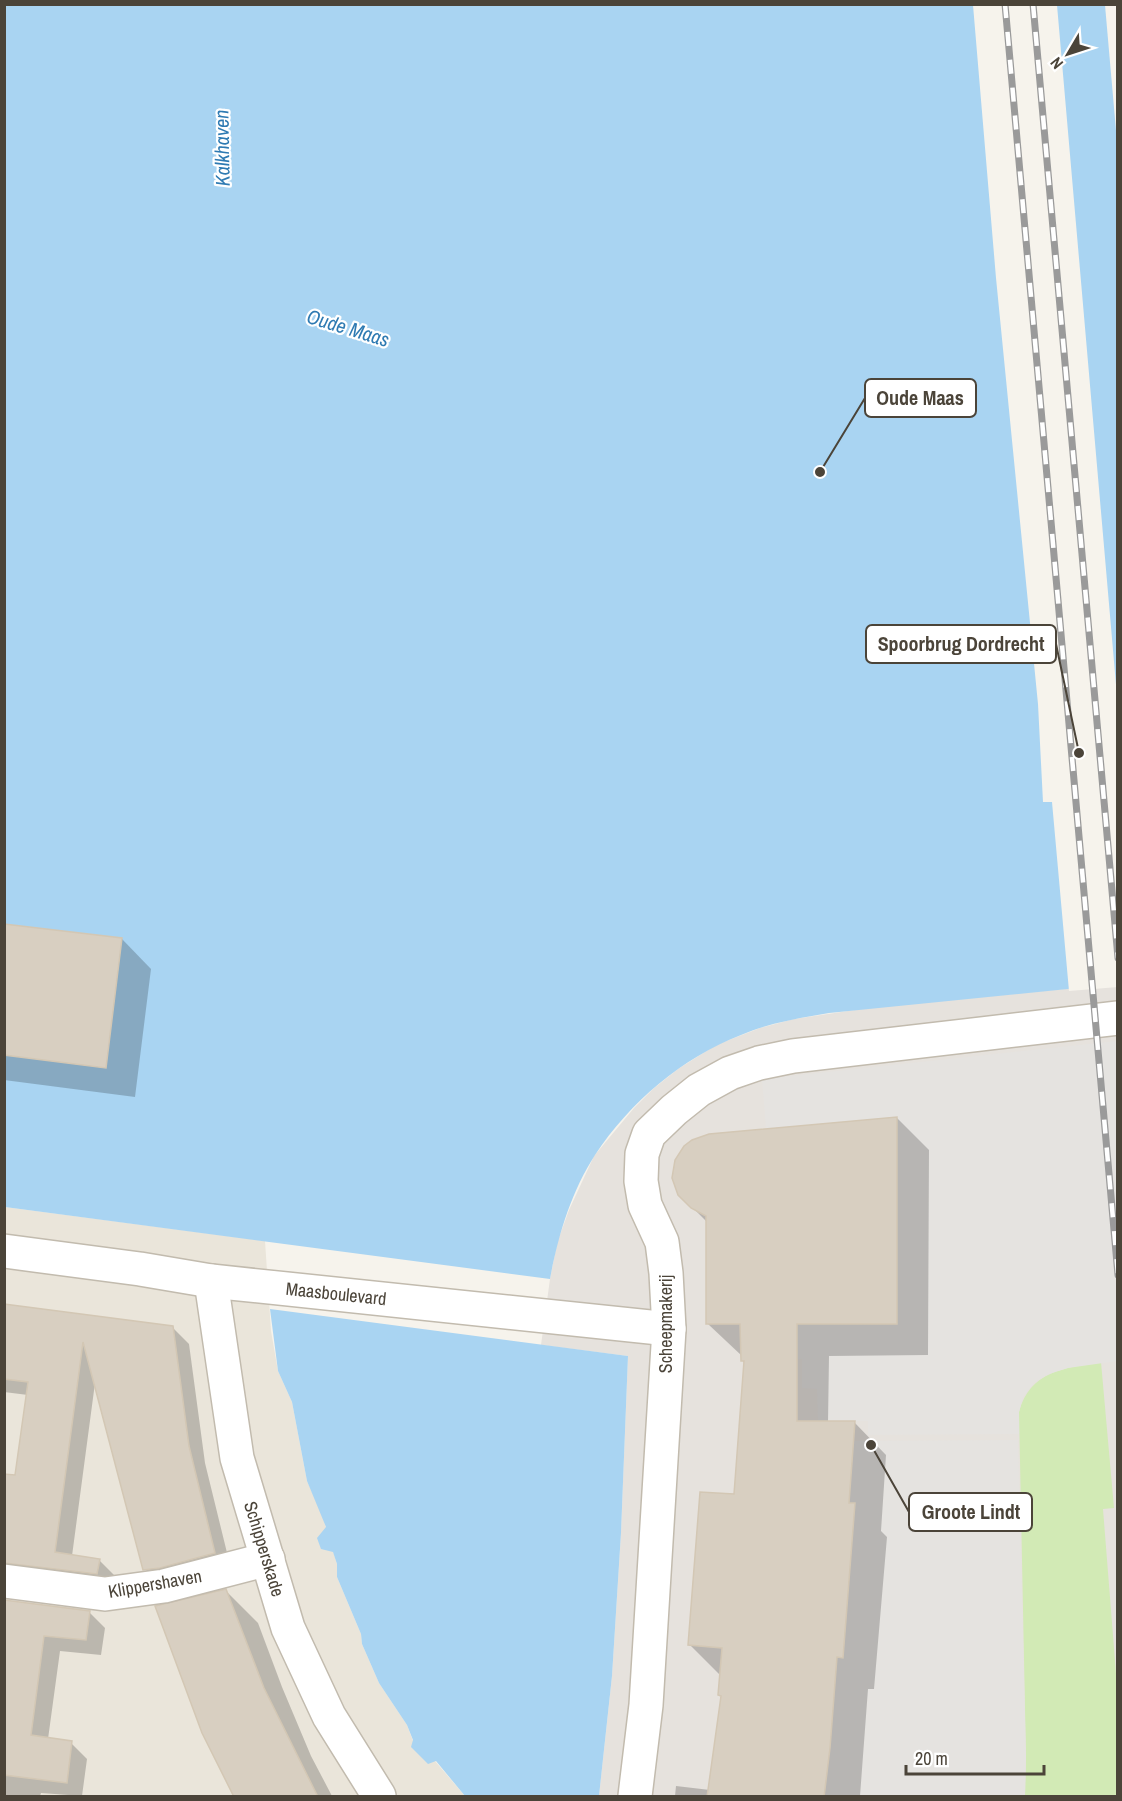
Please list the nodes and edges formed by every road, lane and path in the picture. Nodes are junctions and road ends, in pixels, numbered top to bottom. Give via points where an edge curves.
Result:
1 (1118, 1018) edge
2 (4, 1251) edge
3 (211, 1281) junction
4 (669, 1329) junction
5 (268, 1559) junction
6 (4, 1581) edge
7 (380, 1797) edge
8 (635, 1797) edge

1 - 4 street, Scheepmakerij via 793,1056 729,1073 699,1090 650,1134 642,1154 640,1181 662,1242
2 - 3 street, Maasboulevard
3 - 4 street, Maasboulevard
3 - 5 street, Schipperskade via 237,1458
4 - 8 street, Scheepmakerij via 646,1705
5 - 6 street, Klippershaven via 164,1586 105,1594
5 - 7 street, Schipperskade via 288,1628 329,1716

